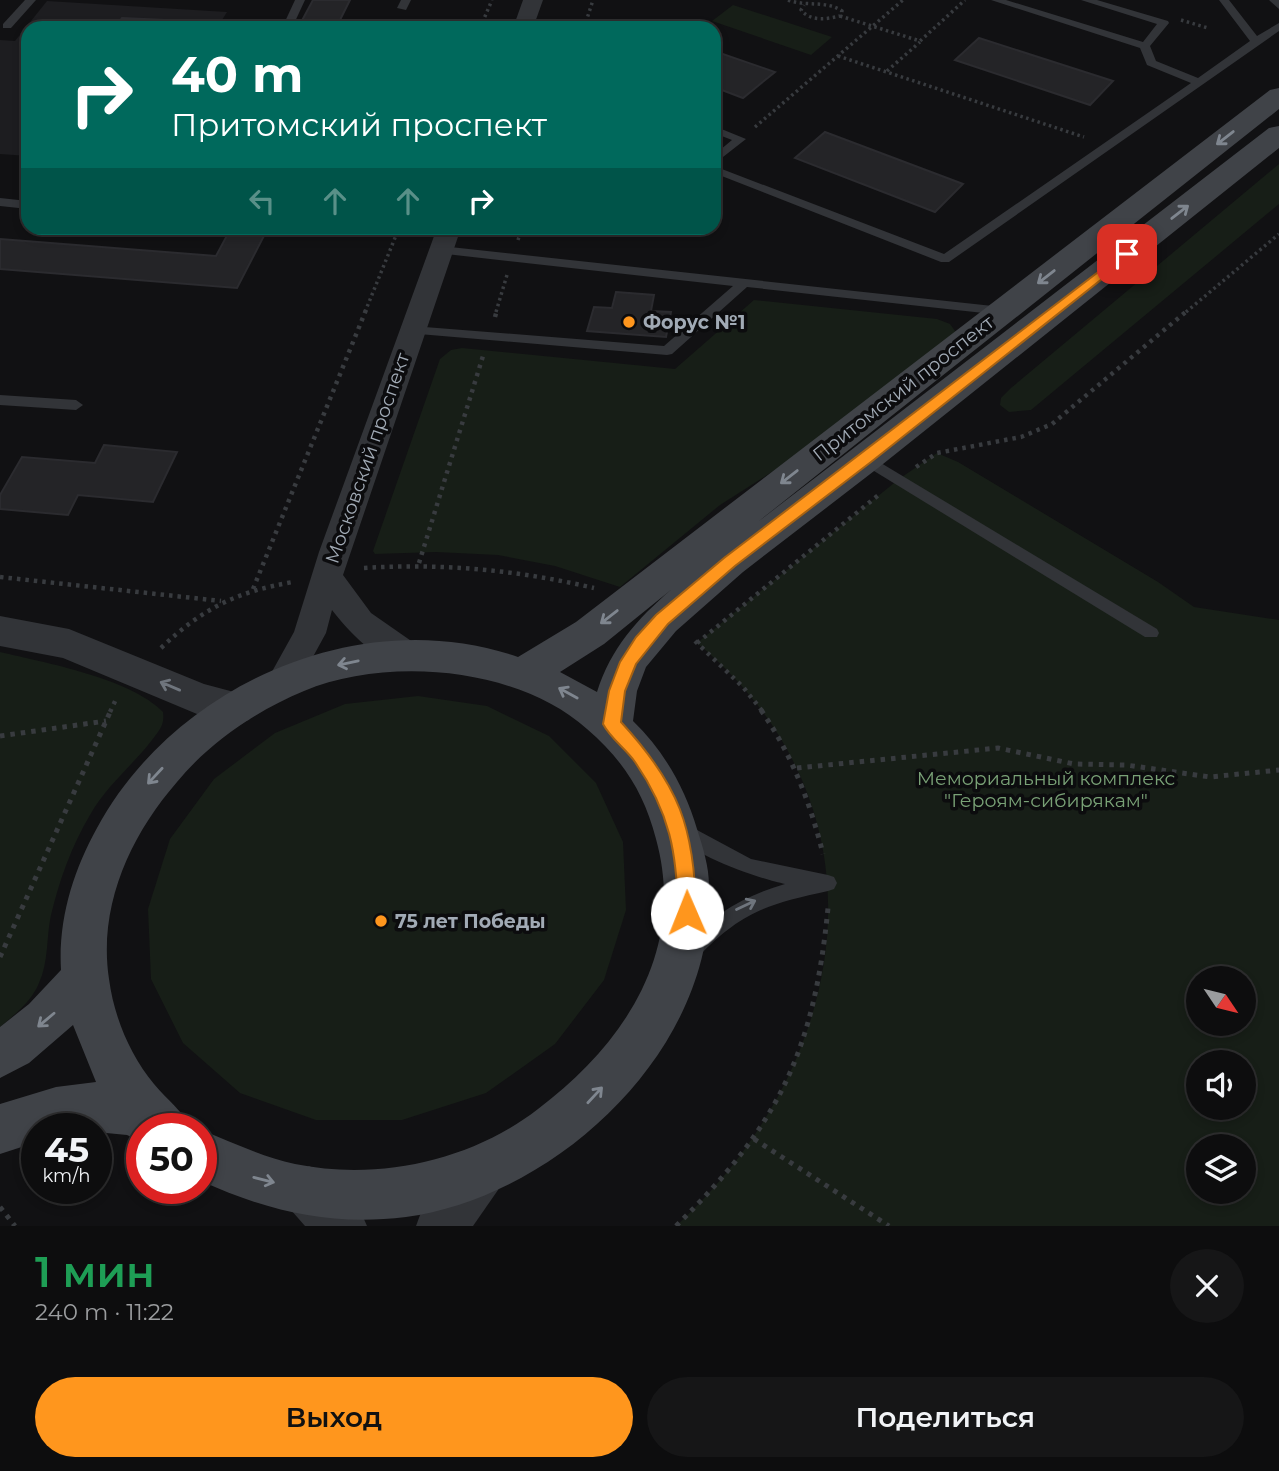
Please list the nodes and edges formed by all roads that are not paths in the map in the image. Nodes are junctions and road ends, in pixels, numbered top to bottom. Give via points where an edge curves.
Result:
1 (31, 0) edge
2 (300, 0) edge
3 (533, 0) edge
4 (996, 0) edge
5 (1086, 0) edge
6 (1224, 0) edge
7 (1274, 0) edge
8 (1279, 6) edge
9 (290, 21) edge
10 (526, 21) edge
11 (7, 26) dead end
12 (1279, 26) edge
13 (1256, 42) junction
14 (1145, 46) junction
15 (1199, 82) junction
16 (1279, 96) edge
17 (721, 132) edge
18 (1279, 134) edge
19 (721, 155) edge
20 (721, 172) edge
21 (0, 202) edge
22 (21, 204) edge
23 (445, 239) edge
24 (743, 284) junction
25 (1002, 311) junction
26 (412, 330) junction
27 (0, 400) edge
28 (76, 405) dead end
29 (866, 459) junction
30 (312, 578) junction
31 (0, 631) edge
32 (1151, 633) dead end
33 (406, 654) junction
34 (523, 673) junction
35 (280, 686) junction
36 (235, 708) junction
37 (612, 724) junction
38 (678, 827) junction
39 (677, 965) junction
40 (84, 978) junction
41 (0, 1055) edge
42 (136, 1113) edge
43 (150, 1113) edge
44 (0, 1129) edge
45 (217, 1162) edge
46 (480, 1172) junction
47 (325, 1209) edge
48 (442, 1226) edge

1 - 11 lane
2 - 9 lane
3 - 10 street
4 - 14 lane
5 - 14 lane via 1164,23
6 - 13 lane
7 - 8 lane
12 - 13 lane
13 - 15 lane
14 - 15 lane via 1151,63
15 - 20 lane via 945,259
16 -> 25 main road, Притомский проспект
17 - 19 lane via 740,139
29 -> 18 main road, Притомский проспект
21 - 22 lane
23 - 24 lane via 512,258
23 - 26 street, Московский проспект
24 - 25 lane
24 - 26 lane via 667,351
25 -> 34 main road, Притомский проспект via 590,633
26 - 30 street, Московский проспект
27 - 28 lane
29 - 32 lane
29 - 37 main road, Притомский проспект via 662,620 628,662
30 - 33 street via 361,625
30 - 35 street, Московский проспект via 310,633
36 -> 31 street via 197,698 69,644
33 - 34 main road via 483,662
33 -> 35 main road via 320,669
37 -> 34 main road via 584,702
35 - 36 main road
36 -> 40 main road via 187,743 149,781 119,825 96,876 85,928
37 - 38 main road via 640,755
38 - 39 main road via 686,868 687,913
39 -> 38 lane via 714,926 740,907 768,895 828,883 743,866
46 -> 39 main road via 543,1139 590,1102 628,1058 657,1012
40 -> 41 main road via 54,1014
40 - 43 main road via 95,1024 114,1069
42 - 44 main road via 101,1105 59,1111
45 -> 47 main road
46 - 47 main road via 418,1189 365,1195
46 - 48 street

